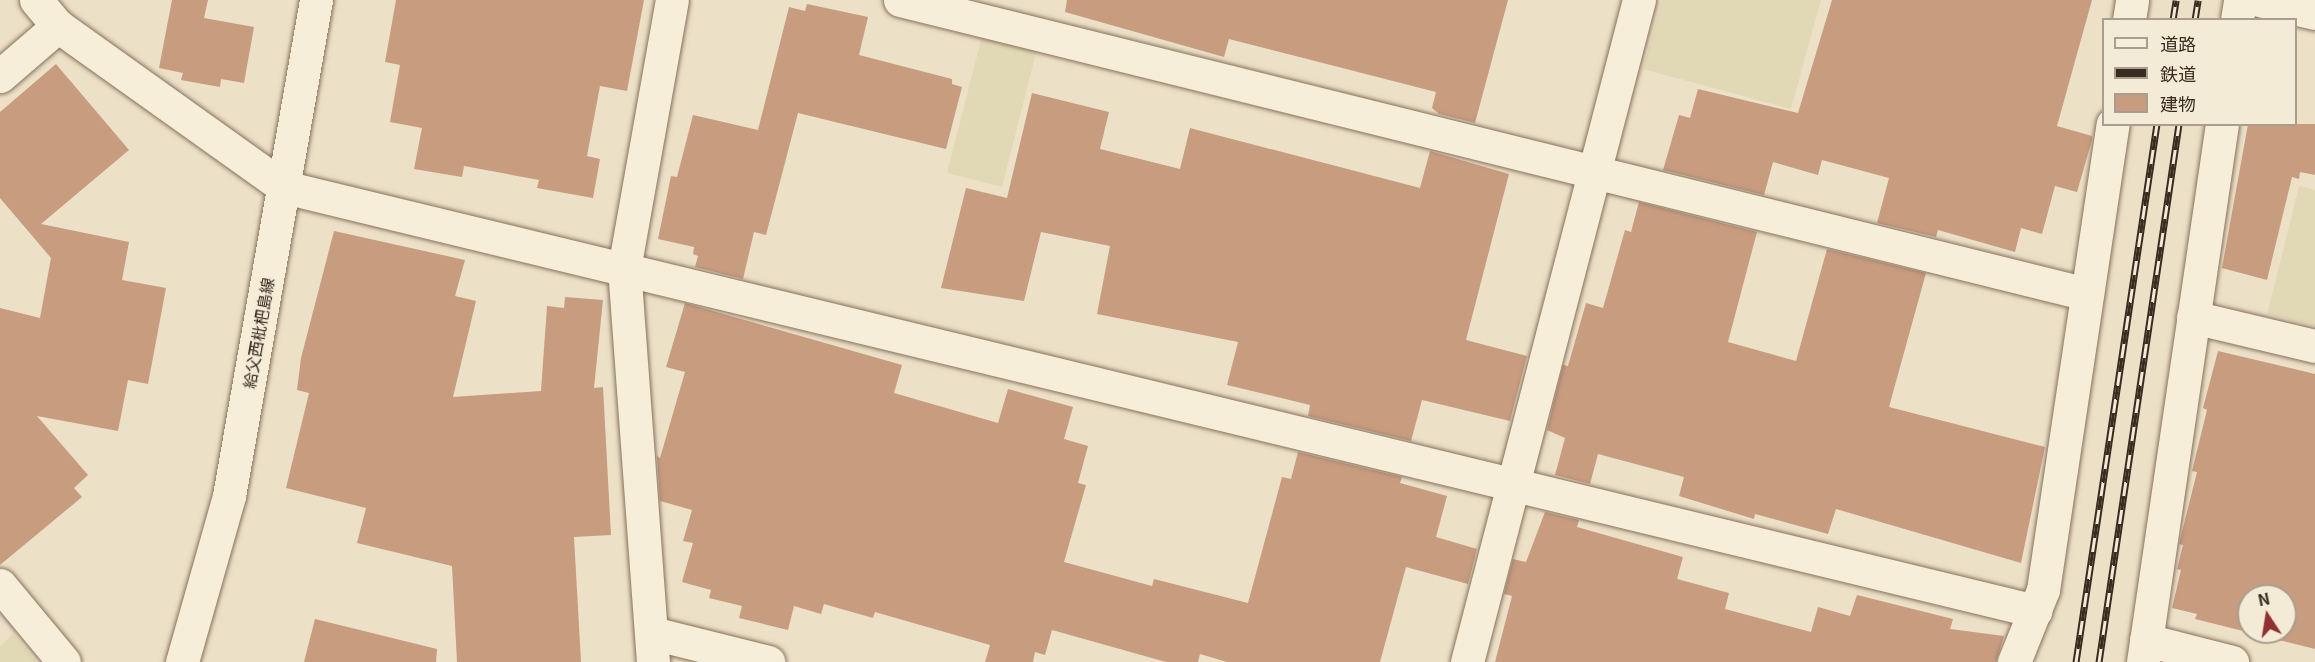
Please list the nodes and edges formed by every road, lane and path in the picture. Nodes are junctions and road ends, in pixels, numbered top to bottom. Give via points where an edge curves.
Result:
1 (36, 0) edge
2 (316, 0) edge
3 (672, 0) edge
4 (900, 0) edge
5 (1639, 0) edge
6 (2132, 0) edge
7 (2240, 0) edge
8 (2259, 0) edge
9 (2315, 13) edge
10 (2129, 18) edge
11 (2237, 18) edge
12 (58, 26) junction
13 (0, 76) edge
14 (2113, 126) edge
15 (2222, 126) edge
16 (1595, 172) junction
17 (284, 187) junction
18 (624, 269) junction
19 (2087, 294) junction
20 (2193, 317) junction
21 (2315, 346) edge
22 (1514, 485) junction
23 (0, 585) edge
24 (2035, 611) junction
25 (652, 648) edge
26 (2144, 651) edge
27 (64, 662) edge
28 (182, 662) edge
29 (768, 662) edge
30 (1467, 662) edge
31 (2014, 662) edge
32 (2232, 662) edge

1 - 12 street
2 - 17 street, 給父西枇杷島線
3 - 18 street
4 - 16 street
5 - 16 street
6 - 10 street
7 - 11 street
8 - 9 street
12 - 13 street
12 - 17 street
14 - 19 street
15 - 20 street
16 - 19 street
16 - 22 street
17 - 18 street
17 - 28 street, 給父西枇杷島線 via 229,496
18 - 22 street
18 - 25 street
19 - 24 street via 2043,590
20 - 21 street
20 - 26 street
22 - 24 street
22 - 30 street
23 - 27 street
24 - 31 street
25 - 29 street
26 - 32 street

